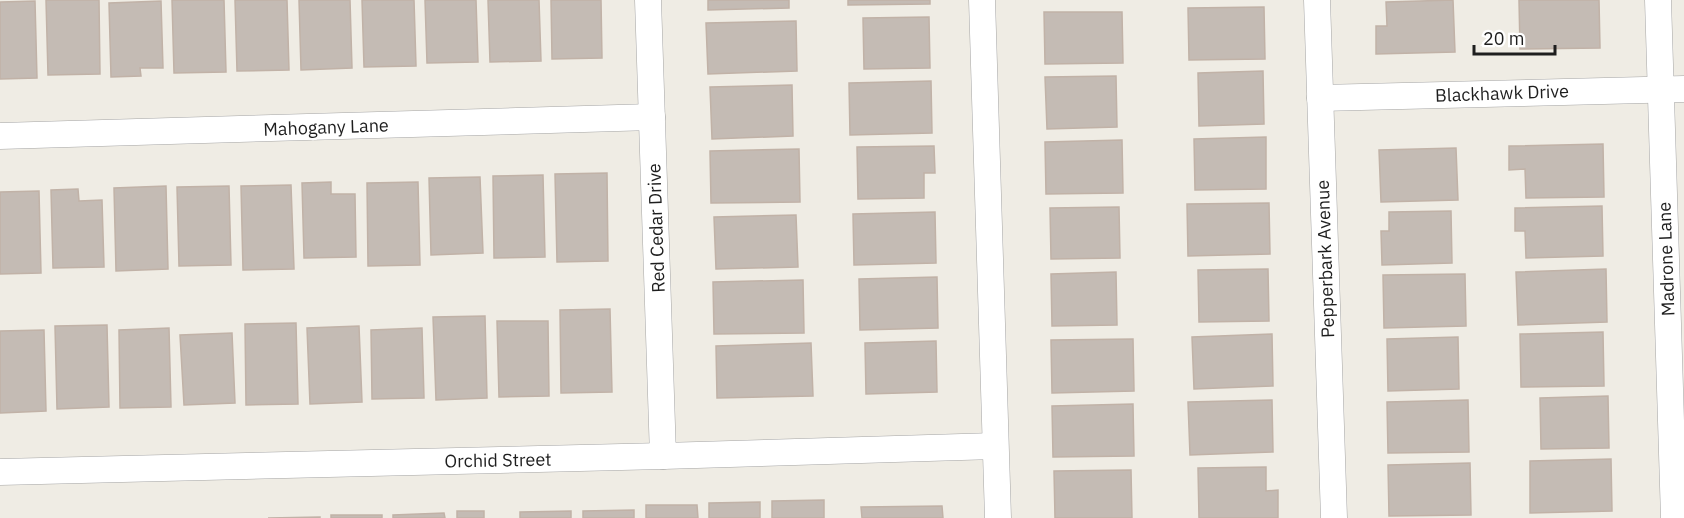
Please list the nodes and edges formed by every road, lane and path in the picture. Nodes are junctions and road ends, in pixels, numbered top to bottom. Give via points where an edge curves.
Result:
1 (648, 0) edge
2 (982, 0) edge
3 (1317, 0) edge
4 (1658, 0) edge
5 (1672, 89) edge
6 (1320, 98) junction
7 (652, 117) junction
8 (0, 136) edge
9 (1678, 434) edge
10 (996, 446) junction
11 (663, 456) junction
12 (0, 472) edge
13 (998, 518) edge
14 (1334, 518) edge
15 (1674, 518) edge

1 - 7 street, Red Cedar Drive
2 - 10 street
3 - 6 street, Pepperbark Avenue
4 - 5 street, Madrone Lane
5 - 6 street, Blackhawk Drive
5 - 9 street, Madrone Lane
6 - 14 street, Pepperbark Avenue
7 - 8 street, Mahogany Lane
7 - 11 street, Red Cedar Drive
9 - 15 street, Madrone Lane
10 - 11 street, Orchid Street
10 - 13 street
11 - 12 street, Orchid Street

